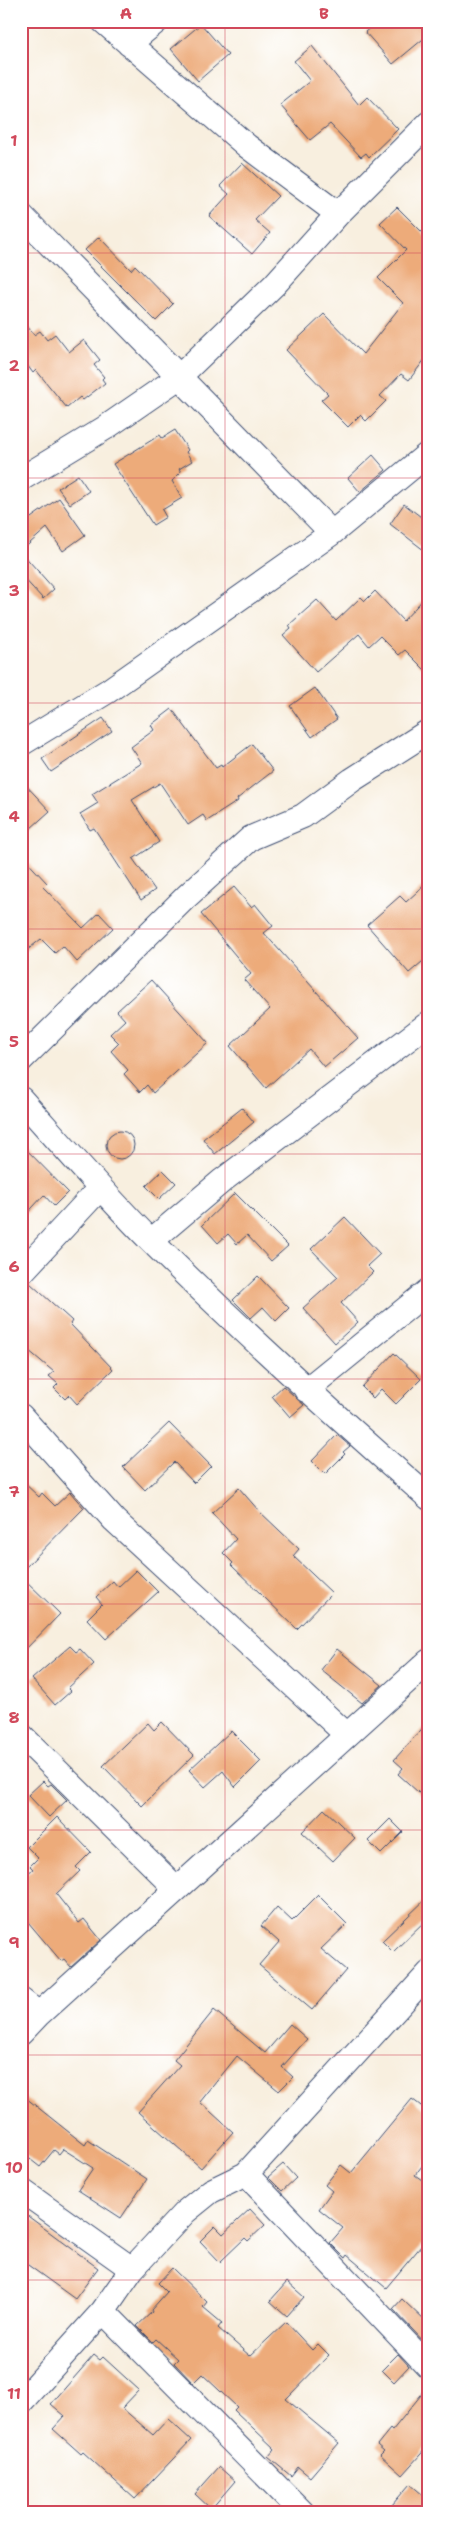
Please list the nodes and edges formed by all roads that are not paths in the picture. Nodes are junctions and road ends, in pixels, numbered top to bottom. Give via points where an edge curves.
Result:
1 (104, 21) edge
2 (157, 21) edge
3 (129, 44) junction
4 (429, 123) edge
5 (338, 214) junction
6 (21, 215) edge
7 (179, 377) junction
8 (429, 453) edge
9 (21, 479) edge
10 (332, 533) junction
11 (429, 732) edge
12 (21, 744) edge
13 (429, 1023) edge
14 (21, 1060) edge
15 (21, 1099) edge
16 (100, 1188) junction
17 (150, 1241) junction
18 (21, 1273) edge
19 (429, 1290) edge
20 (306, 1390) junction
21 (21, 1416) edge
22 (429, 1498) edge
23 (429, 1661) edge
24 (21, 1735) edge
25 (347, 1735) junction
26 (176, 1888) junction
27 (429, 1973) edge
28 (30, 2007) edge
29 (21, 2033) edge
30 (246, 2174) junction
31 (21, 2190) edge
32 (132, 2268) junction
33 (103, 2311) junction
34 (429, 2367) edge
35 (21, 2402) edge
36 (302, 2512) edge

1 - 3 street
2 - 3 street
3 - 5 street via 247,146
4 - 5 street
5 - 7 street via 275,284
6 - 7 street
7 - 9 street via 105,428
7 - 10 street
8 - 10 street
10 - 12 street via 108,691
11 - 14 street via 302,816 251,838 186,897
13 - 17 street via 223,1180
15 - 16 street
16 - 17 street
16 - 18 street
17 - 20 street
19 - 20 street
20 - 22 street
21 - 25 street via 114,1520
23 - 25 street
24 - 26 street
25 - 26 street
26 - 28 street
27 - 30 street
28 - 29 street
30 - 32 street via 211,2191 185,2212
30 - 34 street
31 - 32 street
32 - 33 street
33 - 35 street
33 - 36 street

